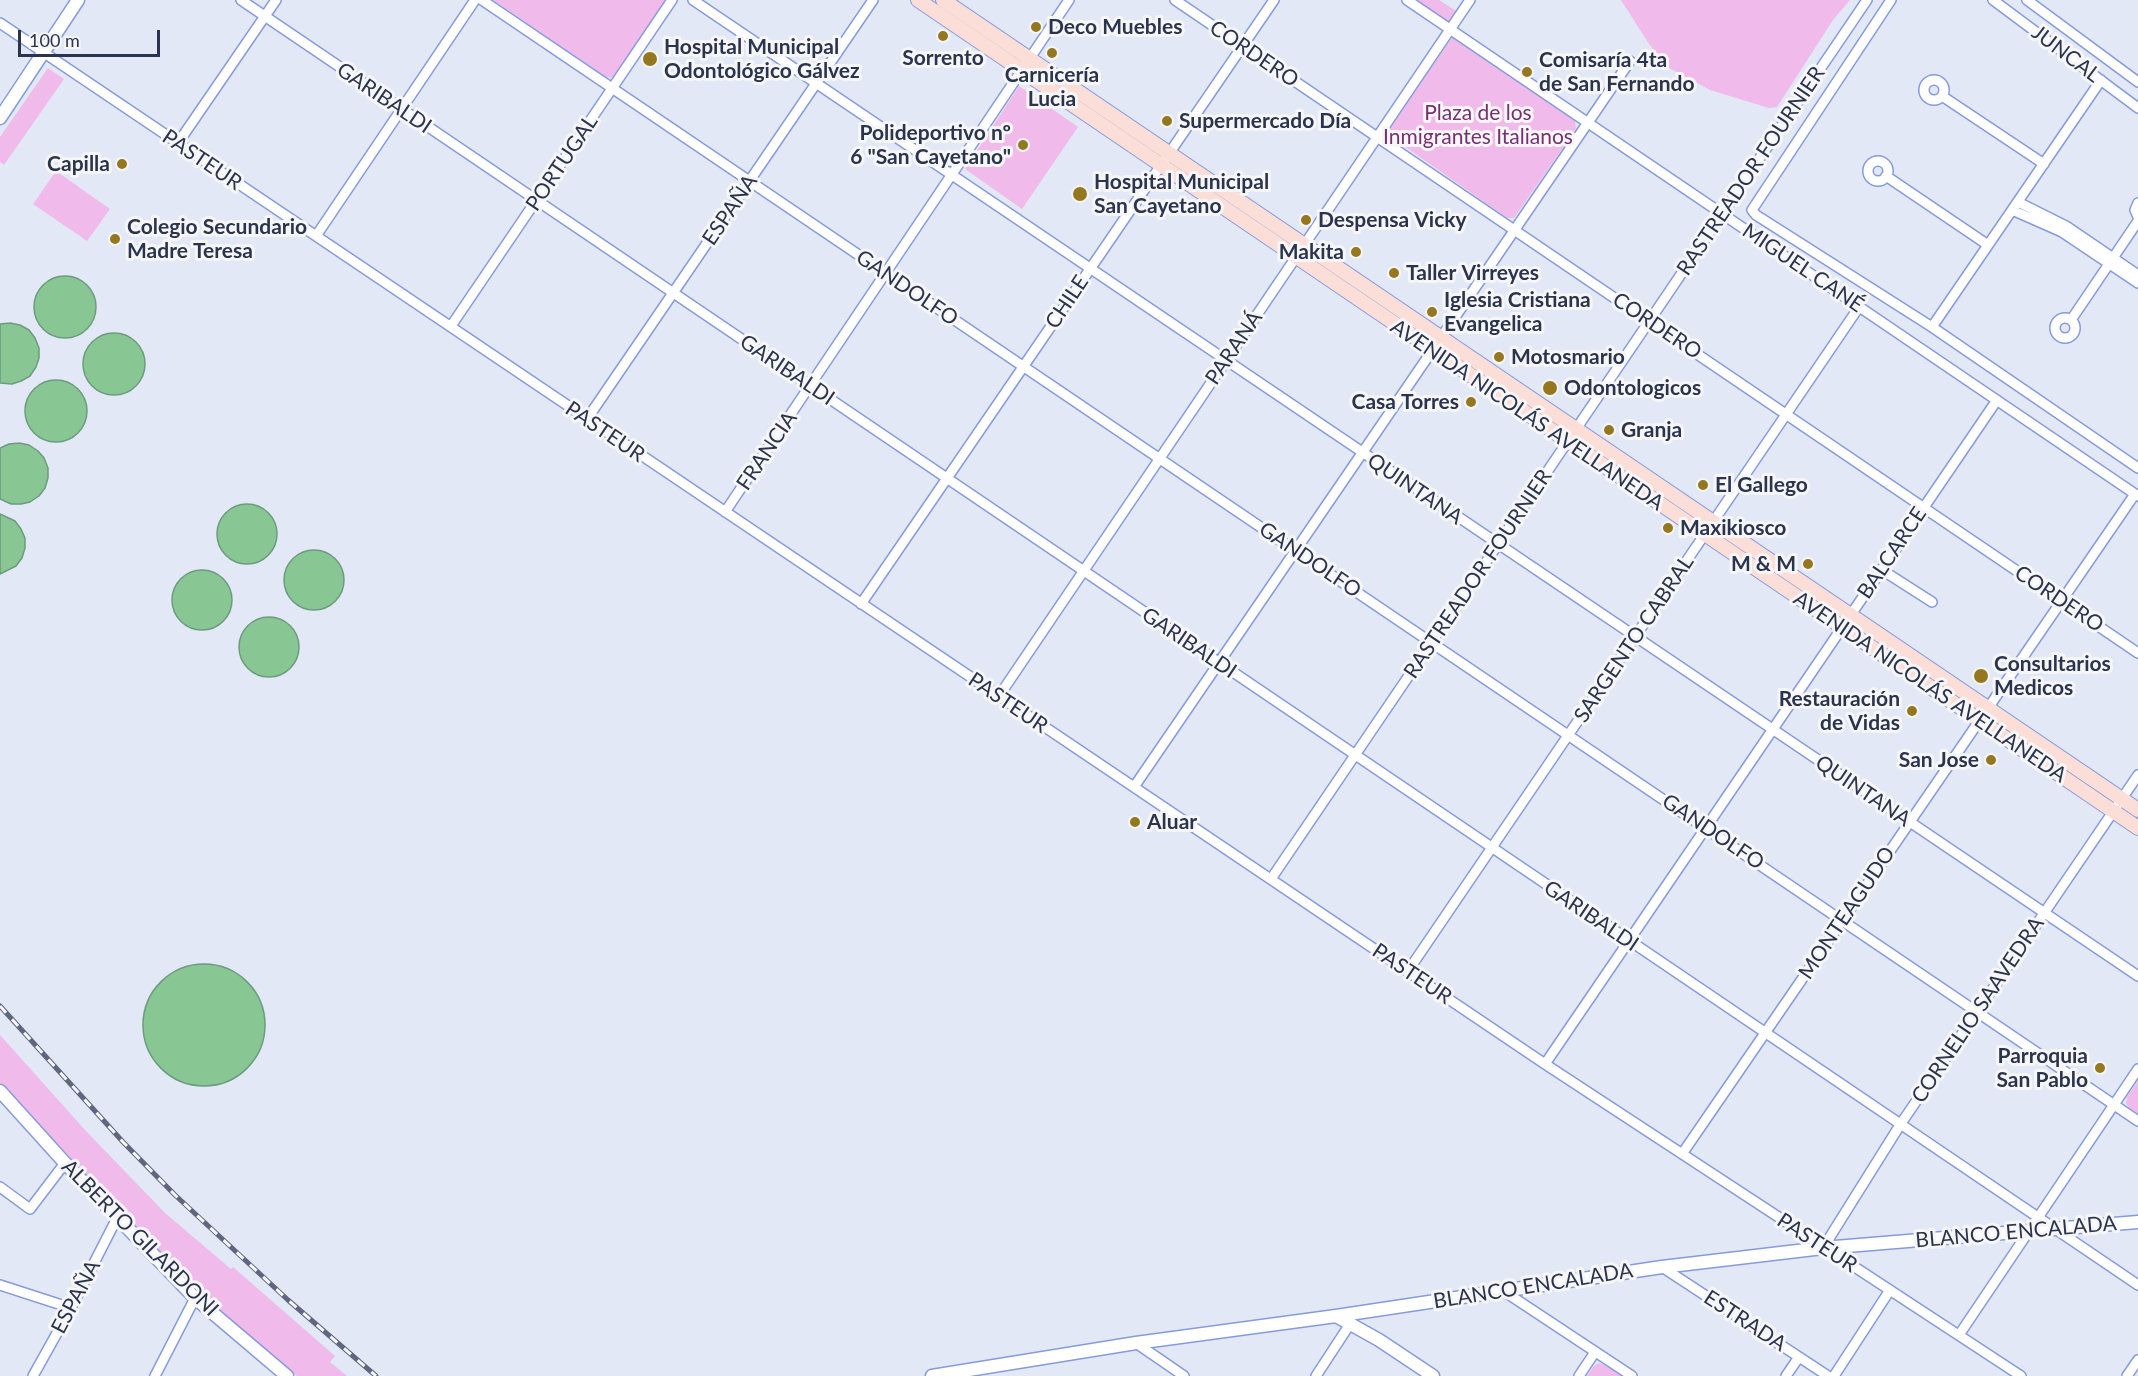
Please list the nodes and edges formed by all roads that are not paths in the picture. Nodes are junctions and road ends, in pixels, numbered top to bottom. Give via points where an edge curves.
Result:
1 (78, 0) edge
2 (241, 0) edge
3 (276, 0) edge
4 (475, 0) edge
5 (482, 0) edge
6 (672, 0) edge
7 (693, 0) edge
8 (873, 0) edge
9 (918, 0) edge
10 (943, 0) edge
11 (1069, 0) edge
12 (1175, 0) edge
13 (1274, 0) edge
14 (1407, 0) edge
15 (1470, 0) edge
16 (1867, 0) edge
17 (1891, 0) edge
18 (1993, 0) edge
19 (2028, 0) edge
20 (265, 16) junction
21 (0, 23) edge
22 (1450, 29) junction
23 (1243, 46) junction
24 (43, 52) junction
25 (1630, 61) dead end
26 (1026, 65) junction
27 (2101, 80) junction
28 (2138, 82) edge
29 (816, 84) junction
30 (614, 87) junction
31 (1942, 96) dead end
32 (2138, 108) edge
33 (401, 109) junction
34 (0, 117) edge
35 (1588, 123) junction
36 (1377, 137) junction
37 (178, 143) junction
38 (1165, 159) junction
39 (2044, 164) junction
40 (951, 176) junction
41 (1886, 176) dead end
42 (749, 182) junction
43 (537, 201) junction
44 (2138, 203) edge
45 (2015, 206) junction
46 (1722, 213) junction
47 (2138, 219) edge
48 (1515, 230) junction
49 (316, 236) junction
50 (1304, 245) junction
51 (1988, 245) junction
52 (1296, 257) junction
53 (2112, 259) junction
54 (1089, 270) junction
55 (885, 274) junction
56 (2138, 274) edge
57 (2138, 283) edge
58 (673, 293) junction
59 (1859, 307) junction
60 (2071, 320) dead end
61 (1649, 321) junction
62 (451, 326) junction
63 (1932, 327) junction
64 (1441, 338) junction
65 (1433, 350) junction
66 (1225, 361) junction
67 (1024, 366) junction
68 (810, 386) junction
69 (1996, 400) junction
70 (1786, 414) junction
71 (587, 419) junction
72 (1576, 429) junction
73 (1568, 442) junction
74 (1362, 453) junction
75 (1160, 458) junction
76 (2138, 468) edge
77 (947, 478) junction
78 (2136, 495) edge
79 (1924, 507) junction
80 (725, 512) junction
81 (1713, 522) junction
82 (1704, 535) junction
83 (1498, 545) junction
84 (1296, 550) junction
85 (1882, 570) junction
86 (1083, 571) junction
87 (2061, 600) junction
88 (1932, 602) dead end
89 (861, 604) junction
90 (1846, 621) junction
91 (1635, 637) junction
92 (1432, 642) junction
93 (2138, 653) edge
94 (1219, 663) junction
95 (999, 696) junction
96 (1988, 708) junction
97 (1979, 721) junction
98 (1772, 730) junction
99 (1569, 735) junction
100 (1355, 755) junction
101 (2138, 775) edge
102 (1134, 787) junction
103 (2122, 799) junction
104 (2138, 810) edge
105 (2114, 811) junction
106 (1910, 822) junction
107 (1706, 828) junction
108 (2138, 828) edge
109 (1492, 848) junction
110 (1271, 879) junction
111 (2044, 913) junction
112 (1842, 921) junction
113 (1629, 941) junction
114 (1408, 971) junction
115 (2138, 976) edge
116 (1977, 1011) junction
117 (1765, 1033) junction
118 (1545, 1064) junction
119 (2138, 1069) edge
120 (0, 1091) edge
121 (2115, 1105) junction
122 (2138, 1120) edge
123 (1900, 1125) junction
124 (1682, 1154) junction
125 (65, 1163) junction
126 (0, 1187) edge
127 (117, 1218) junction
128 (2038, 1218) junction
129 (2138, 1222) edge
130 (2054, 1228) junction
131 (2029, 1230) junction
132 (1823, 1248) junction
133 (1662, 1267) junction
134 (0, 1285) edge
135 (2138, 1285) edge
136 (1502, 1290) junction
137 (1890, 1290) junction
138 (195, 1298) junction
139 (71, 1308) junction
140 (1336, 1316) junction
141 (1350, 1324) junction
142 (1959, 1335) junction
143 (1136, 1344) junction
144 (1596, 1352) junction
145 (1799, 1357) junction
146 (2138, 1360) edge
147 (939, 1375) edge
148 (33, 1376) edge
149 (154, 1376) edge
150 (287, 1376) edge
151 (1183, 1376) edge
152 (1316, 1376) edge
153 (1433, 1376) edge
154 (1579, 1376) edge
155 (1632, 1376) edge
156 (1786, 1376) edge
157 (1828, 1376) edge
158 (1833, 1376) edge
159 (2021, 1376) edge
160 (2127, 1376) edge

1 - 24 street
2 - 20 street, GARIBALDI
3 - 20 street
4 - 33 street
5 - 30 street, GANDOLFO
6 - 30 street, PORTUGAL
7 - 29 street, QUINTANA
8 - 29 street, ESPAÑA
9 - 26 main road, AVENIDA NICOLÁS AVELLANEDA
10 - 26 main road, AVENIDA NICOLÁS AVELLANEDA
11 - 26 street, FRANCIA
12 - 23 street, CORDERO
13 - 23 street, CHILE
14 - 22 street, MIGUEL CANÉ
15 - 22 street, PARANÁ
16 - 46 street, RASTREADOR FOURNIER
17 - 63 street via 1752,210
18 - 27 street, JUNCAL
19 - 28 street
20 - 33 street, GARIBALDI
20 - 37 street
21 - 24 street, PASTEUR
22 - 35 street, MIGUEL CANÉ
22 - 36 street, PARANÁ
23 - 36 street, CORDERO
23 - 38 street, CHILE
24 - 34 street
24 - 37 street, PASTEUR
25 - 35 street
26 - 38 main road, AVENIDA NICOLÁS AVELLANEDA
26 - 40 street, FRANCIA
27 - 32 street, JUNCAL
27 - 39 street
29 - 40 street, QUINTANA
29 - 42 street, ESPAÑA
30 - 42 street, GANDOLFO
30 - 43 street, PORTUGAL
31 - 39 street
33 - 43 street, GARIBALDI
33 - 49 street
35 - 46 street, MIGUEL CANÉ
35 - 48 street
36 - 48 street, CORDERO
36 - 50 street, PARANÁ
37 - 49 street, PASTEUR
38 - 50 main road, AVENIDA NICOLÁS AVELLANEDA
38 - 52 main road, AVENIDA NICOLÁS AVELLANEDA
38 - 54 street, CHILE
39 - 45 street
40 - 54 street, QUINTANA
40 - 55 street, FRANCIA
41 - 51 street
42 - 55 street, GANDOLFO
42 - 58 street, ESPAÑA
43 - 58 street, GARIBALDI
43 - 62 street, PORTUGAL
44 - 47 street
45 - 51 street
45 - 53 street
46 - 59 street, MIGUEL CANÉ
46 - 61 street, RASTREADOR FOURNIER
47 - 53 street
48 - 61 street, CORDERO
48 - 64 street
49 - 62 street, PASTEUR
50 - 52 street, PARANÁ
50 - 64 main road, AVENIDA NICOLÁS AVELLANEDA
51 - 63 street
52 - 65 main road, AVENIDA NICOLÁS AVELLANEDA
52 - 66 street, PARANÁ
53 - 56 street
53 - 57 street
53 - 60 street
54 - 66 street, QUINTANA
54 - 67 street, CHILE
55 - 67 street, GANDOLFO
55 - 68 street, FRANCIA
58 - 68 street, GARIBALDI
58 - 71 street, ESPAÑA
59 - 69 street, MIGUEL CANÉ
59 - 70 street, SARGENTO CABRAL
61 - 70 street, CORDERO
61 - 72 street, RASTREADOR FOURNIER
62 - 71 street, PASTEUR
63 - 76 street
64 - 65 street
64 - 72 main road, AVENIDA NICOLÁS AVELLANEDA
65 - 73 main road, AVENIDA NICOLÁS AVELLANEDA
65 - 74 street
66 - 74 street, QUINTANA
66 - 75 street, PARANÁ
67 - 75 street, GANDOLFO
67 - 77 street, CHILE
68 - 77 street, GARIBALDI
68 - 80 street, FRANCIA
69 - 78 street, MIGUEL CANÉ
69 - 79 street, BALCARCE
70 - 79 street, CORDERO
70 - 81 street, SARGENTO CABRAL
71 - 80 street, PASTEUR
72 - 73 street, RASTREADOR FOURNIER
72 - 81 main road, AVENIDA NICOLÁS AVELLANEDA
73 - 82 main road, AVENIDA NICOLÁS AVELLANEDA
73 - 83 street, RASTREADOR FOURNIER
74 - 83 street, QUINTANA
74 - 84 street
75 - 84 street, GANDOLFO
75 - 86 street, PARANÁ
77 - 86 street, GARIBALDI
77 - 89 street, CHILE
78 - 87 street, MONTEAGUDO
79 - 85 street, BALCARCE
79 - 87 street, CORDERO
80 - 89 street, PASTEUR
81 - 82 street, SARGENTO CABRAL
81 - 90 main road, AVENIDA NICOLÁS AVELLANEDA
82 - 90 main road, AVENIDA NICOLÁS AVELLANEDA
82 - 91 street, SARGENTO CABRAL
83 - 91 street, QUINTANA
83 - 92 street, RASTREADOR FOURNIER
84 - 92 street, GANDOLFO
84 - 94 street
85 - 88 street
85 - 90 street, BALCARCE
86 - 94 street, GARIBALDI
86 - 95 street, PARANÁ
87 - 93 street, CORDERO
87 - 96 street, MONTEAGUDO
89 - 95 street, PASTEUR
90 - 96 main road, AVENIDA NICOLÁS AVELLANEDA
90 - 97 main road, AVENIDA NICOLÁS AVELLANEDA
90 - 98 street, BALCARCE
91 - 98 street, QUINTANA
91 - 99 street, SARGENTO CABRAL
92 - 99 street, GANDOLFO
92 - 100 street, RASTREADOR FOURNIER
94 - 100 street, GARIBALDI
94 - 102 street
95 - 102 street, PASTEUR
96 - 97 street, MONTEAGUDO
96 - 103 main road, AVENIDA NICOLÁS AVELLANEDA
97 - 105 main road, AVENIDA NICOLÁS AVELLANEDA
97 - 106 street, MONTEAGUDO
98 - 106 street, QUINTANA
98 - 107 street, BALCARCE
99 - 107 street, GANDOLFO
99 - 109 street, SARGENTO CABRAL
100 - 109 street, GARIBALDI
100 - 110 street, RASTREADOR FOURNIER
101 - 103 street, CORNELIO SAAVEDRA
102 - 110 street, PASTEUR
103 - 104 main road, AVENIDA NICOLÁS AVELLANEDA
103 - 105 street, CORNELIO SAAVEDRA
105 - 108 main road, AVENIDA NICOLÁS AVELLANEDA
105 - 111 street, CORNELIO SAAVEDRA
106 - 111 street, QUINTANA
106 - 112 street, MONTEAGUDO
107 - 112 street, GANDOLFO
107 - 113 street, BALCARCE
109 - 113 street, GARIBALDI
109 - 114 street, SARGENTO CABRAL
110 - 114 street, PASTEUR
111 - 115 street, QUINTANA
111 - 116 street, CORNELIO SAAVEDRA
112 - 116 street, GANDOLFO
112 - 117 street, MONTEAGUDO
113 - 117 street, GARIBALDI
113 - 118 street, BALCARCE
114 - 118 street, PASTEUR
116 - 121 street, GANDOLFO
116 - 123 street, CORNELIO SAAVEDRA
117 - 123 street, GARIBALDI
117 - 124 street, MONTEAGUDO
118 - 124 street, PASTEUR
119 - 121 street
120 - 125 street, ALBERTO GILARDONI
121 - 122 street, GANDOLFO
121 - 128 street
123 - 128 street, GARIBALDI
123 - 132 street, CORNELIO SAAVEDRA
124 - 132 street, PASTEUR
125 - 126 street via 30,1209
125 - 127 street, ALBERTO GILARDONI
127 - 138 street, ALBERTO GILARDONI
127 - 139 street, ESPAÑA
128 - 130 street, GARIBALDI
128 - 131 street
129 - 130 street, BLANCO ENCALADA
130 - 131 street, BLANCO ENCALADA
130 - 135 street, GARIBALDI
131 - 132 street, BLANCO ENCALADA
131 - 142 street
132 - 133 street, BLANCO ENCALADA
132 - 137 street, PASTEUR
133 - 136 street, BLANCO ENCALADA
133 - 145 street, ESTRADA
134 - 139 street
136 - 140 street, BLANCO ENCALADA
136 - 144 street
137 - 142 street, PASTEUR
137 - 158 street
138 - 149 street
138 - 150 street, ALBERTO GILARDONI
139 - 148 street, ESPAÑA
140 - 141 street
140 - 143 street, BLANCO ENCALADA
141 - 152 street
141 - 153 street
142 - 159 street, PASTEUR
143 - 147 street, BLANCO ENCALADA
143 - 151 street
144 - 154 street
144 - 155 street
145 - 156 street
145 - 157 street, ESTRADA
146 - 160 street

